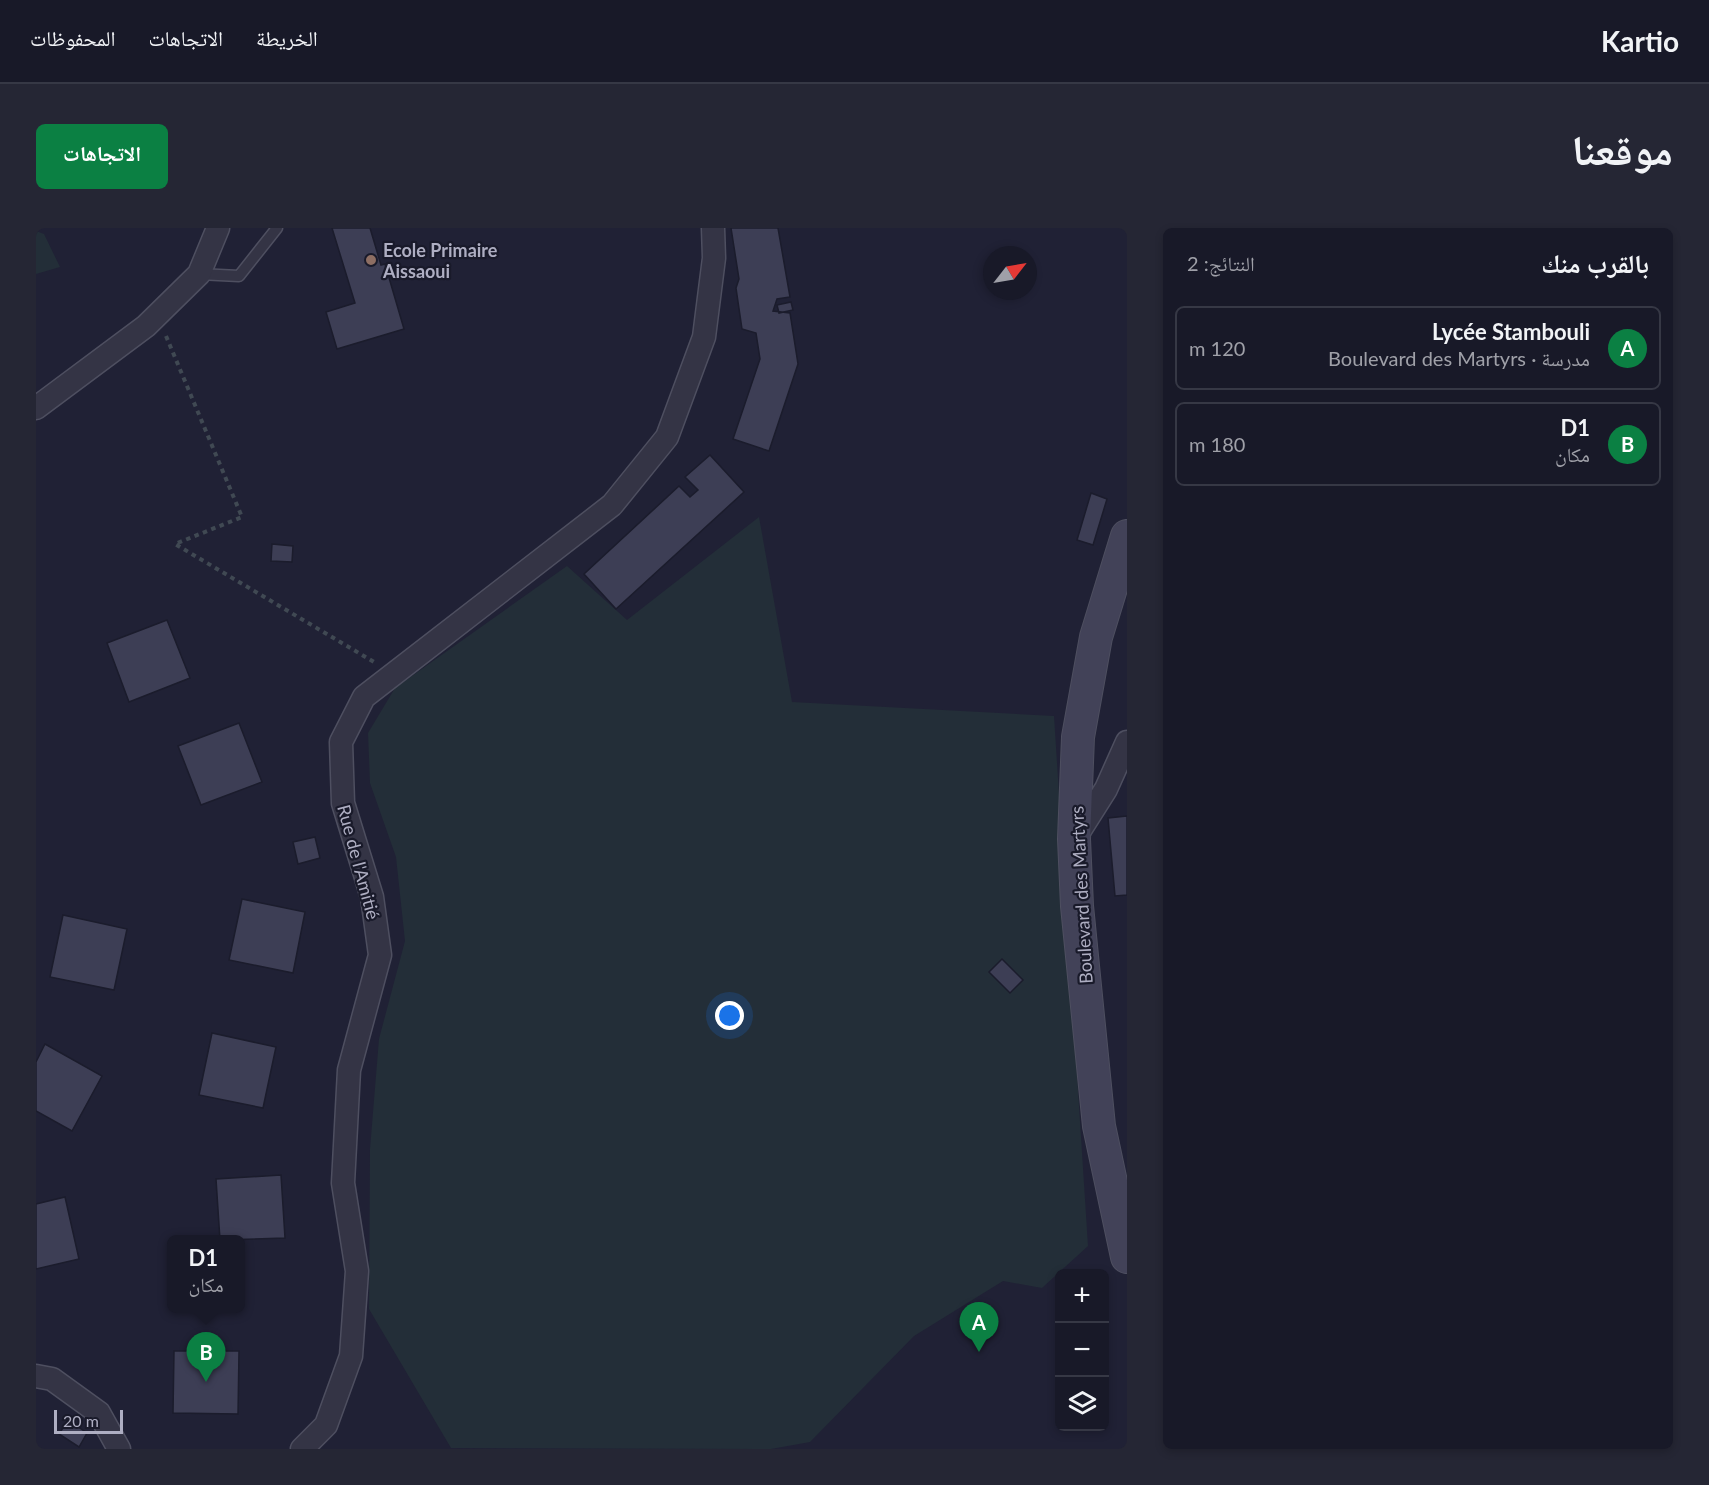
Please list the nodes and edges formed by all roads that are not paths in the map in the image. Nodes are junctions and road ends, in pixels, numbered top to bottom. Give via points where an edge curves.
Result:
1 (218, 228) edge
2 (277, 228) edge
3 (713, 228) edge
4 (200, 274) junction
5 (36, 408) edge
6 (1127, 536) edge
7 (1127, 742) edge
8 (1074, 839) junction
9 (1127, 1257) edge
10 (36, 1376) edge
11 (119, 1449) edge
12 (302, 1449) edge

1 - 4 street
2 - 4 lane via 239,276
3 - 12 street, Rue de l'Amitié via 714,258 704,337 667,437 612,505 364,697 341,742 342,803 372,897 380,955 349,1070 343,1183 357,1271 351,1356 327,1425
4 - 5 street via 157,315
6 - 8 main road, Boulevard des Martyrs via 1096,637 1078,737
7 - 8 street via 1106,789
8 - 9 main road, Boulevard des Martyrs via 1099,1126
10 - 11 street via 52,1379 99,1413

